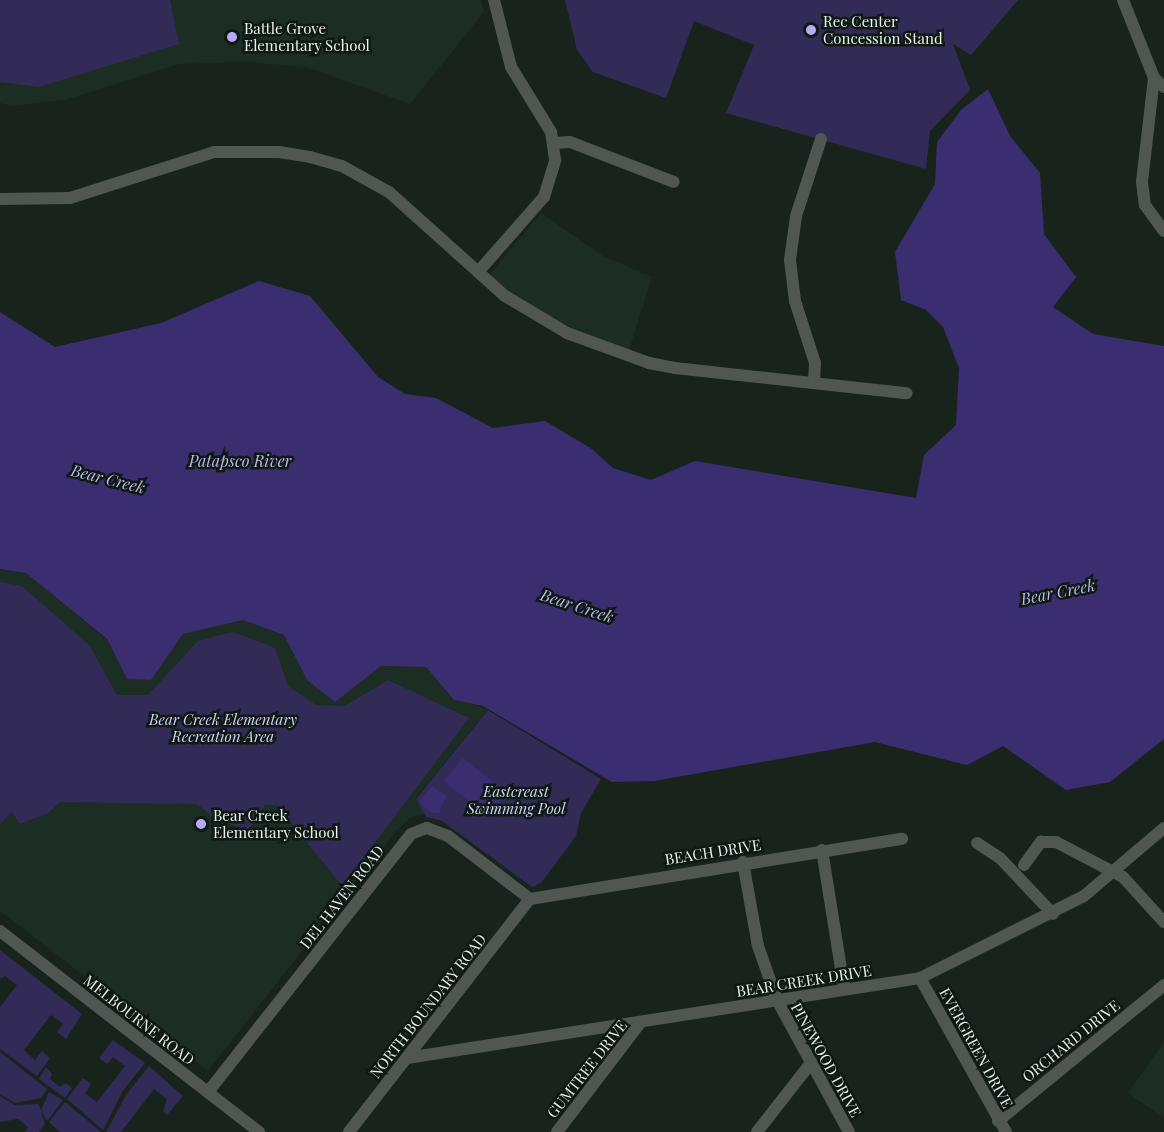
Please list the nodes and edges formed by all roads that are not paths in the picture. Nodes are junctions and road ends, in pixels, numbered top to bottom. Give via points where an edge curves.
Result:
1 (494, 0) edge
2 (1124, 0) edge
3 (1154, 78) junction
4 (1164, 87) edge
5 (821, 139) dead end
6 (553, 143) junction
7 (674, 182) dead end
8 (0, 199) edge
9 (1164, 231) edge
10 (478, 272) junction
11 (814, 382) junction
12 (906, 393) dead end
13 (1164, 828) edge
14 (902, 839) dead end
15 (977, 843) dead end
16 (822, 850) junction
17 (743, 862) junction
18 (1024, 865) dead end
19 (1115, 872) junction
20 (530, 899) junction
21 (1053, 914) junction
22 (1164, 922) edge
23 (0, 931) edge
24 (920, 978) junction
25 (1164, 985) edge
26 (844, 988) junction
27 (777, 1000) junction
28 (640, 1023) junction
29 (407, 1058) junction
30 (811, 1063) junction
31 (208, 1092) junction
32 (998, 1121) junction
33 (259, 1132) edge
34 (349, 1132) edge
35 (557, 1132) edge
36 (758, 1132) edge
37 (849, 1132) edge
38 (1006, 1132) edge

1 - 6 street via 512,67 544,118
2 - 3 street
3 - 4 street
3 - 9 street via 1143,194 1150,215
5 - 11 street via 796,216 790,260 795,301 815,363
6 - 7 street via 570,142
6 - 10 street via 554,170 544,197
8 - 10 street via 70,198 214,152 287,153 335,163 381,187 422,218
10 - 11 street via 505,296 550,325 649,363
11 - 12 street
13 - 19 street, BEAR CREEK DRIVE
14 - 16 street, BEACH DRIVE
15 - 21 street via 1000,858
16 - 17 street, BEACH DRIVE
16 - 26 street
17 - 20 street, BEACH DRIVE
17 - 27 street, PINEWOOD DRIVE via 758,946
18 - 19 street via 1041,842 1050,840
19 - 21 street, BEAR CREEK DRIVE
19 - 22 street via 1143,895
20 - 29 street, NORTH BOUNDARY ROAD
20 - 31 street, DEL HAVEN ROAD via 448,836 427,828 411,834
21 - 24 street, BEAR CREEK DRIVE
23 - 31 street, MELBOURNE ROAD
24 - 26 street, BEAR CREEK DRIVE
24 - 32 street, EVERGREEN DRIVE
25 - 32 street, ORCHARD DRIVE
26 - 27 street, BEAR CREEK DRIVE
27 - 28 street, BEAR CREEK DRIVE
27 - 30 street, PINEWOOD DRIVE
28 - 29 street, BEAR CREEK DRIVE
28 - 35 street, GUMTREE DRIVE
29 - 34 street, NORTH BOUNDARY ROAD
30 - 36 street
30 - 37 street, PINEWOOD DRIVE
31 - 33 street, MELBOURNE ROAD
32 - 38 street, EVERGREEN DRIVE

